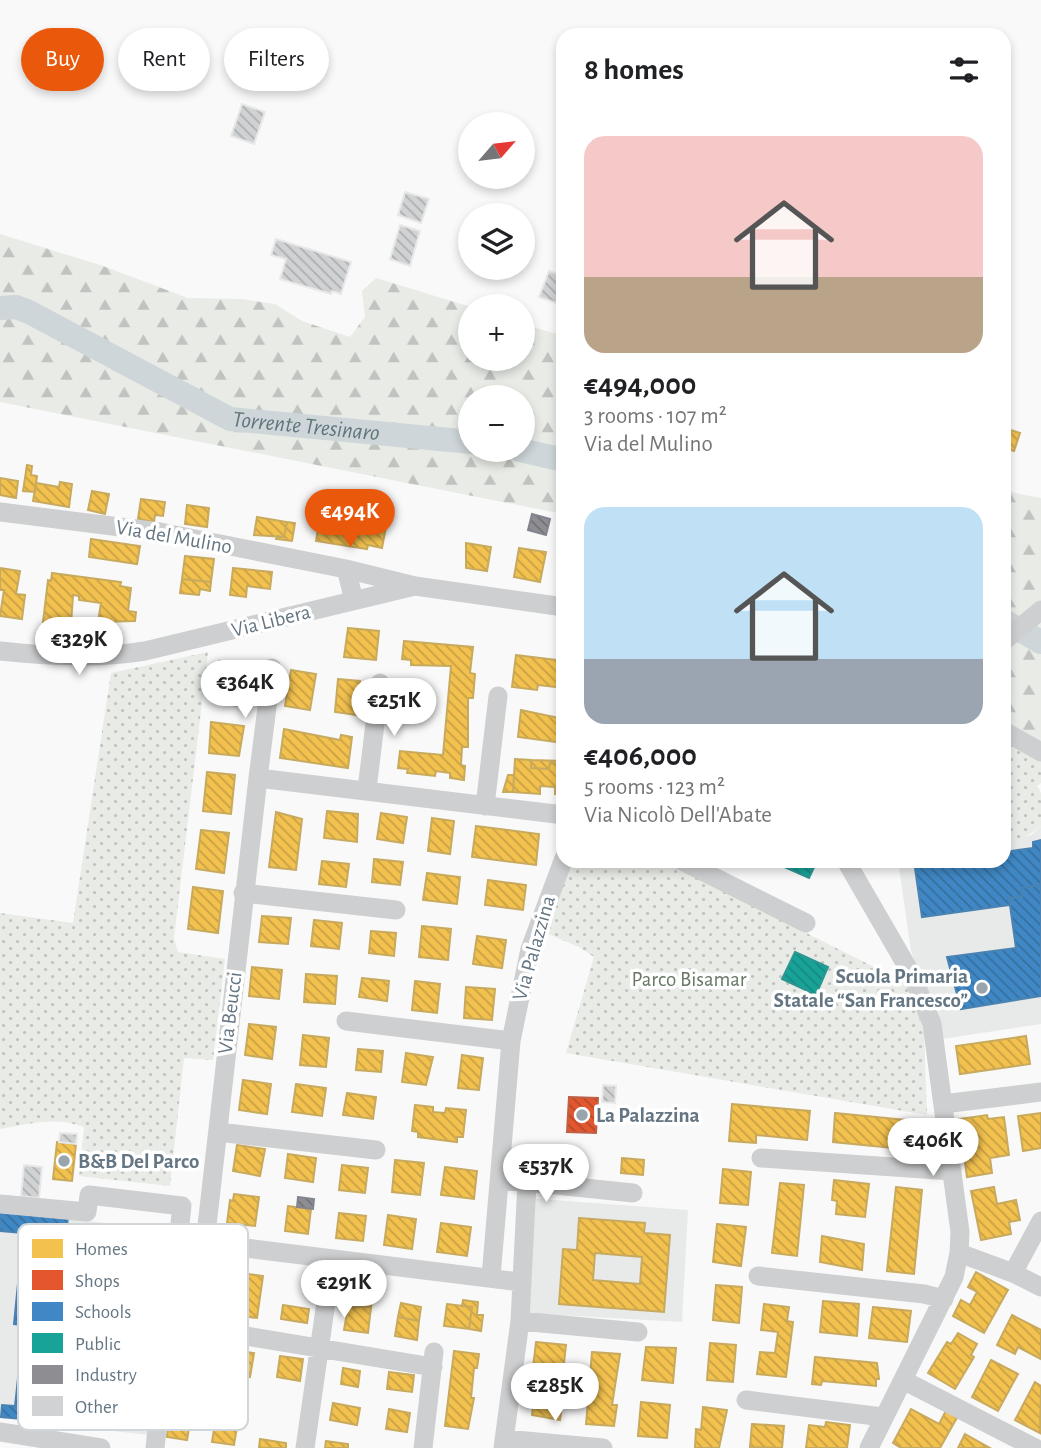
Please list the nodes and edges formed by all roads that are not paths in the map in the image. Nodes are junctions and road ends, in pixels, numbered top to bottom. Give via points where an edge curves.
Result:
1 (0, 512) edge
2 (346, 569) junction
3 (415, 586) junction
4 (354, 600) junction
5 (556, 606) edge
6 (1041, 610) edge
7 (1011, 636) edge
8 (0, 651) edge
9 (272, 668) dead end
10 (380, 683) dead end
11 (498, 696) dead end
12 (1011, 735) edge
13 (1041, 752) edge
14 (258, 778) junction
15 (367, 789) junction
16 (485, 807) junction
17 (556, 814) edge
18 (560, 868) edge
19 (694, 868) edge
20 (850, 868) edge
21 (243, 893) junction
22 (396, 910) dead end
23 (806, 923) dead end
24 (346, 1021) dead end
25 (511, 1041) junction
26 (1041, 1092) edge
27 (943, 1104) junction
28 (218, 1132) junction
29 (376, 1150) dead end
30 (761, 1158) dead end
31 (952, 1171) junction
32 (499, 1181) junction
33 (527, 1182) junction
34 (633, 1193) dead end
35 (0, 1204) edge
36 (1041, 1221) edge
37 (180, 1224) edge
38 (207, 1224) edge
39 (248, 1249) edge
40 (960, 1253) junction
41 (1013, 1273) junction
42 (758, 1276) dead end
43 (491, 1277) junction
44 (520, 1282) junction
45 (1041, 1287) edge
46 (328, 1288) dead end
47 (944, 1299) junction
48 (520, 1321) junction
49 (638, 1332) dead end
50 (248, 1336) edge
51 (321, 1347) junction
52 (903, 1380) junction
53 (746, 1400) dead end
54 (883, 1417) junction
55 (157, 1430) edge
56 (0, 1432) edge
57 (504, 1443) edge
58 (101, 1448) edge
59 (155, 1448) edge
60 (305, 1448) edge
61 (423, 1448) edge
62 (603, 1448) edge
63 (869, 1448) edge
64 (1035, 1448) edge

1 - 2 street, Via del Mulino via 160,532
2 - 3 street, Via del Mulino
2 - 4 street
3 - 4 street, Via Libera
3 - 5 street, Via del Mulino
4 - 8 street, Via Libera via 124,654 71,657
6 - 7 street
9 - 14 street, Via Beucci
10 - 15 street
11 - 16 street
12 - 13 street
14 - 15 street
14 - 21 street, Via Beucci
15 - 16 street
16 - 17 street
18 - 25 street, Via Palazzina via 530,949
19 - 23 street
20 - 27 street via 925,1002
21 - 22 street
21 - 28 street, Via Beucci
24 - 25 street
25 - 32 street, Via Palazzina
26 - 27 street
27 - 31 street
28 - 29 street
28 - 38 street, Via Beucci
30 - 31 street
31 - 40 street
32 - 33 street
32 - 43 street, Via Palazzina
33 - 34 street
33 - 44 street
35 - 37 street via 87,1212 89,1195 182,1206
36 - 41 street
39 - 43 street, Via Beucci
40 - 41 street
40 - 47 street
41 - 45 street
42 - 47 street
43 - 44 street, Via Beucci
44 - 48 street
46 - 51 street
47 - 52 street
48 - 49 street
48 - 57 street
50 - 51 street
51 - 60 street
51 - 61 street via 434,1359
52 - 54 street
52 - 64 street
53 - 54 street
54 - 63 street
55 - 59 street
56 - 58 street
57 - 62 street

